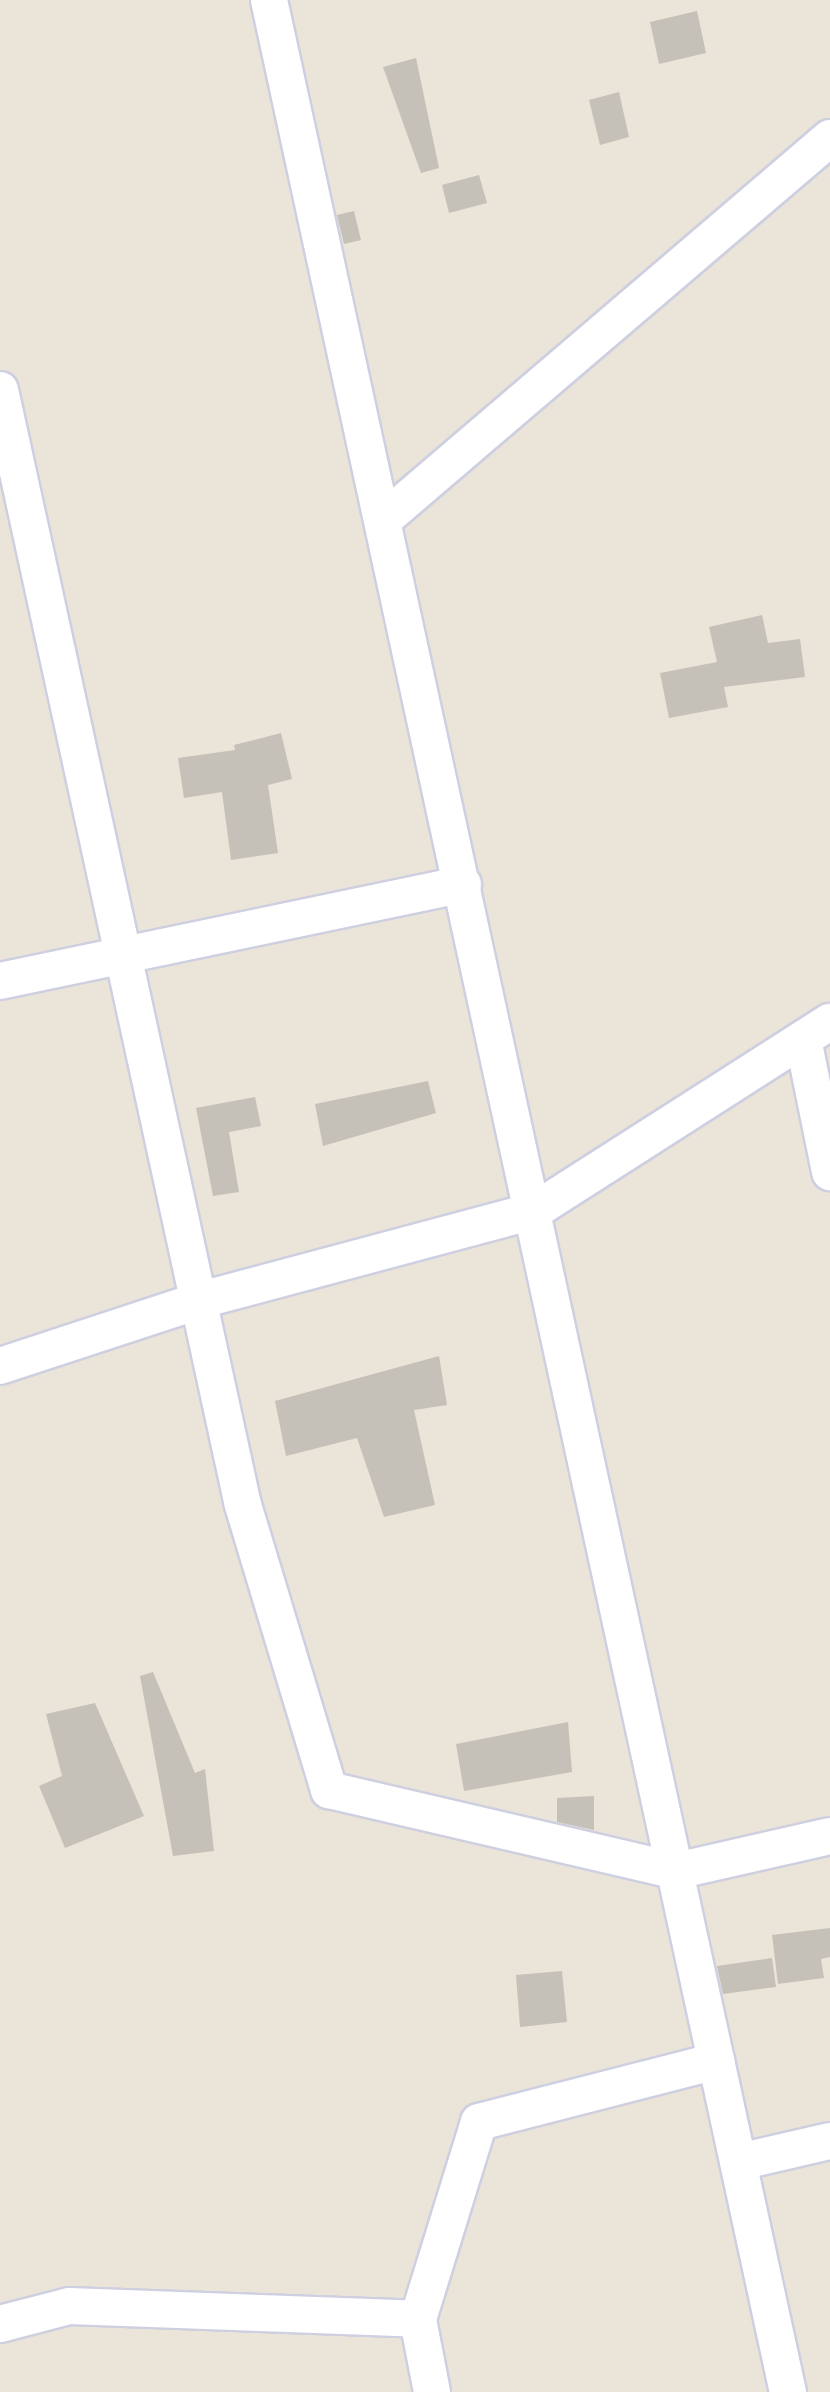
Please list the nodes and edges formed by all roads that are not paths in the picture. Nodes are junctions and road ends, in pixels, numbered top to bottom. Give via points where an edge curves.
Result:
1 (269, 0) edge
2 (830, 138) edge
3 (0, 390) edge
4 (383, 520) junction
5 (463, 884) junction
6 (124, 955) junction
7 (0, 981) edge
8 (817, 1030) edge
9 (830, 1172) edge
10 (534, 1211) junction
11 (201, 1300) junction
12 (0, 1366) edge
13 (830, 1836) edge
14 (676, 1871) junction
15 (716, 2061) junction
16 (830, 2141) edge
17 (739, 2162) junction
18 (418, 2319) junction
19 (0, 2324) edge
20 (432, 2392) edge
21 (788, 2392) edge

1 - 4 street
2 - 4 street
3 - 6 street
4 - 5 street
5 - 6 street
5 - 10 street
6 - 7 street
6 - 11 street
8 - 9 street
8 - 10 street
10 - 11 street
10 - 14 street
11 - 12 street
11 - 14 street via 243,1505 329,1790
13 - 14 street
14 - 15 street
15 - 17 street
15 - 18 street via 479,2122
16 - 17 street
17 - 21 street
18 - 19 street via 69,2306
18 - 20 street

